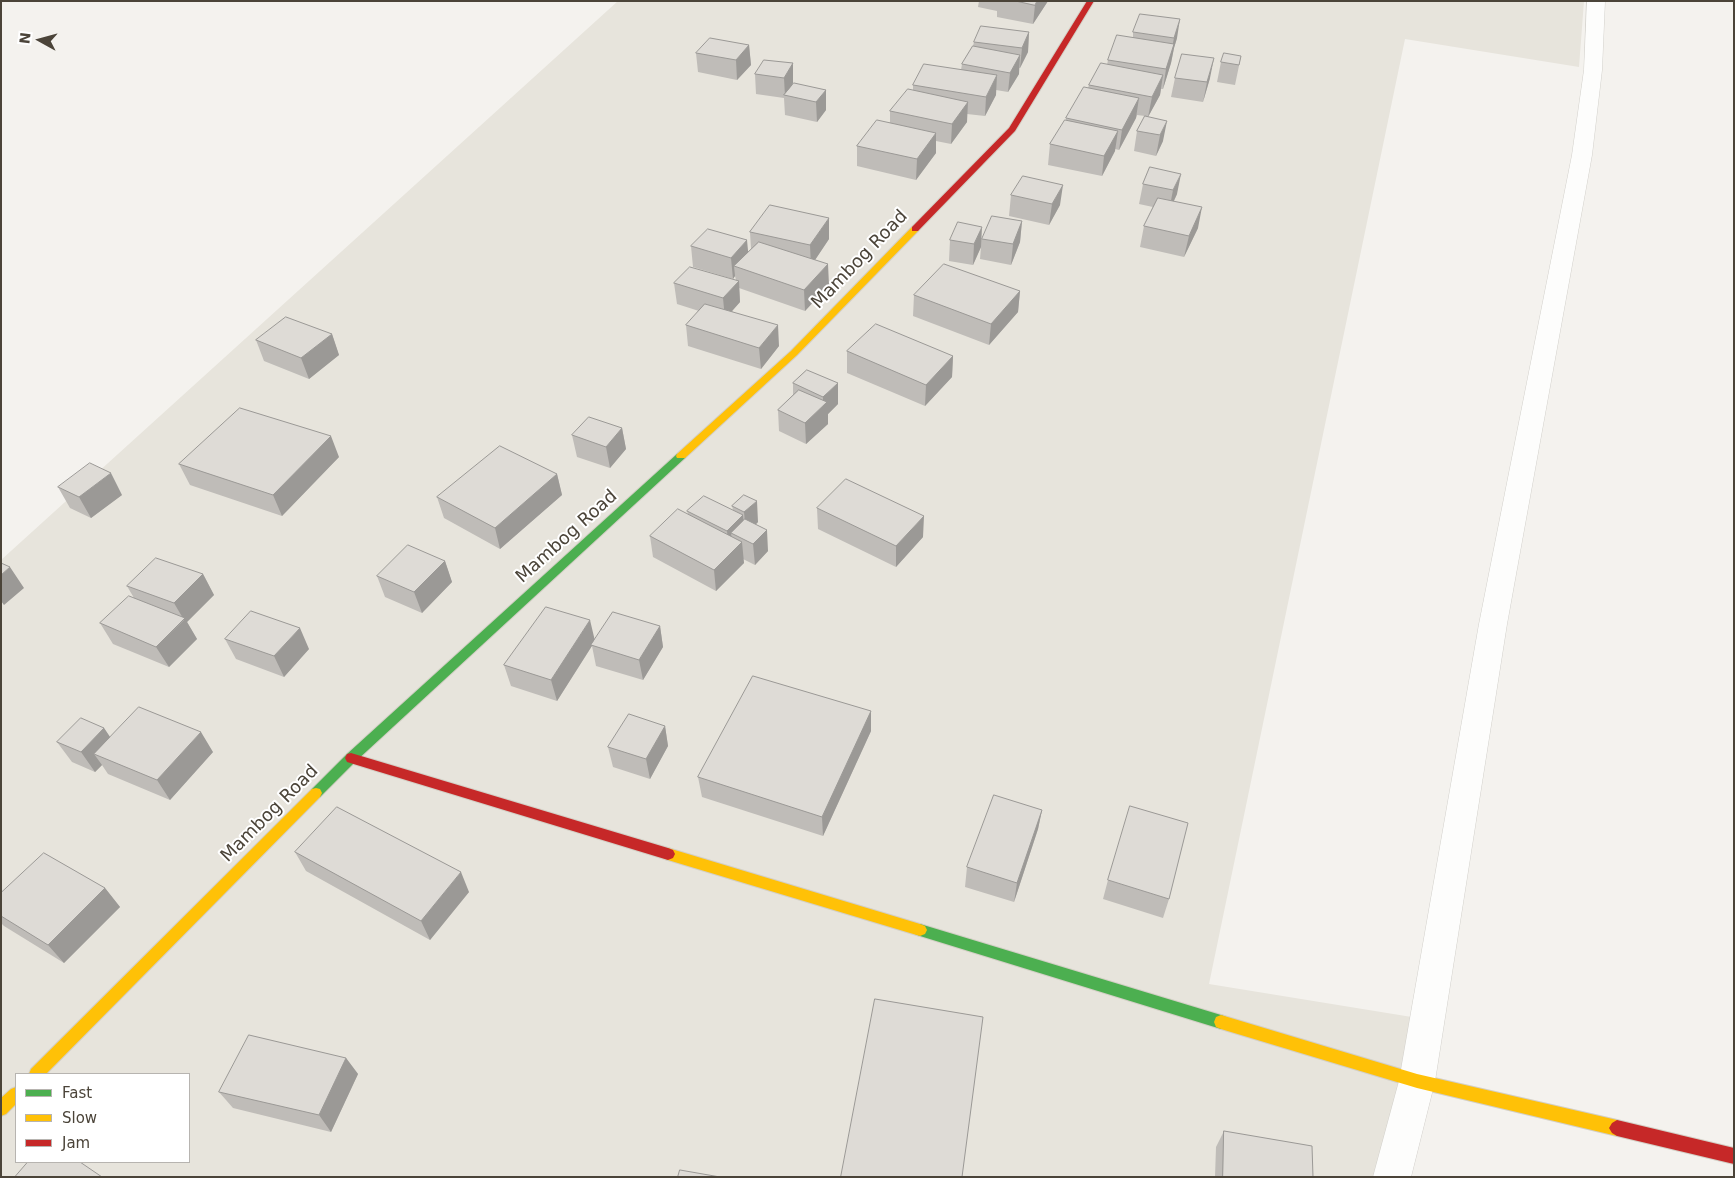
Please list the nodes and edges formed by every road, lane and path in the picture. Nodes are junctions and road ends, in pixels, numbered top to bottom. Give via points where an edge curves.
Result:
1 (1091, 1) edge
2 (1596, 1) edge
3 (351, 758) junction
4 (37, 1073) edge
5 (1417, 1081) junction
6 (15, 1095) edge
7 (1, 1110) edge
8 (1734, 1156) edge
9 (1392, 1177) edge

1 - 3 street, Mambog Road via 1012,129 794,353
2 - 5 street via 1593,70 1582,155 1492,634
3 - 4 street, Mambog Road
3 - 5 street
5 - 8 street
5 - 9 street
6 - 7 street

